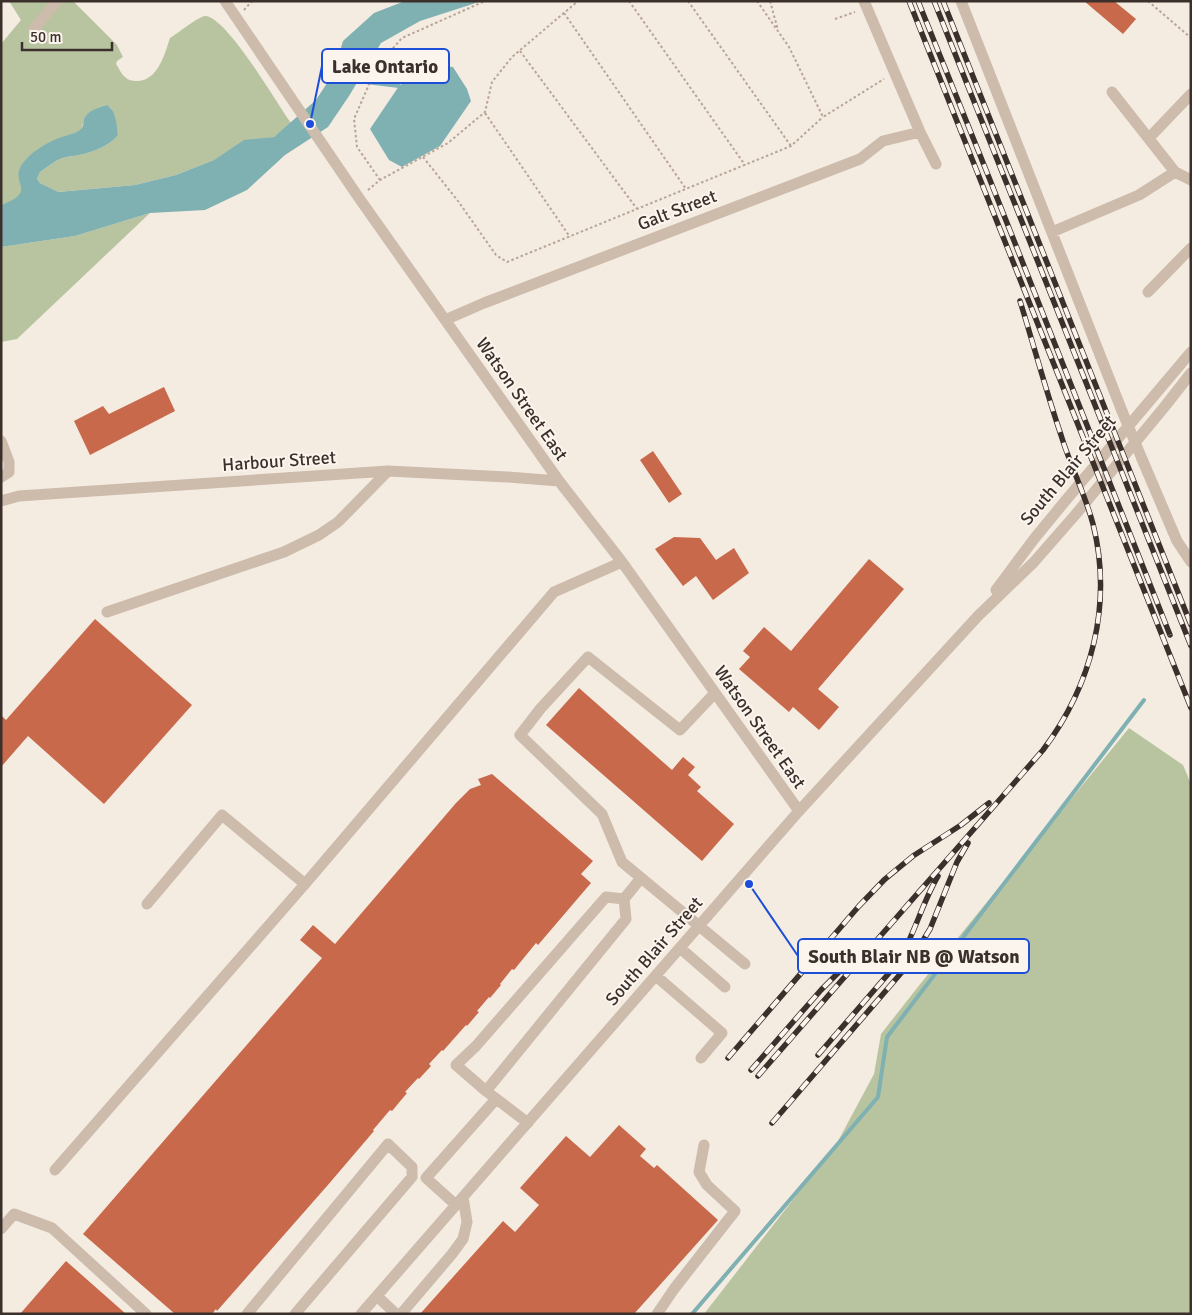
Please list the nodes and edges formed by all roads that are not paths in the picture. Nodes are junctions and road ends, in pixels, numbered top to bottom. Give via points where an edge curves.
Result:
1 (57, 1) edge
2 (225, 1) edge
3 (961, 1) edge
4 (865, 4) edge
5 (34, 28) dead end
6 (1112, 92) dead end
7 (1191, 94) edge
8 (920, 132) junction
9 (1149, 138) junction
10 (936, 164) dead end
11 (1175, 172) junction
12 (1191, 180) edge
13 (1052, 232) junction
14 (1191, 248) edge
15 (1148, 292) dead end
16 (445, 320) junction
17 (1191, 352) edge
18 (1191, 373) edge
19 (1, 442) edge
20 (388, 471) junction
21 (1, 477) edge
22 (559, 481) junction
23 (1, 501) edge
24 (622, 562) junction
25 (1191, 562) edge
26 (107, 612) dead end
27 (978, 616) junction
28 (715, 693) junction
29 (799, 811) junction
30 (641, 878) junction
31 (305, 884) junction
32 (624, 899) junction
33 (147, 904) dead end
34 (700, 925) junction
35 (680, 948) junction
36 (745, 964) dead end
37 (656, 976) junction
38 (724, 987) dead end
39 (701, 1058) dead end
40 (486, 1090) junction
41 (496, 1099) junction
42 (528, 1123) junction
43 (704, 1145) dead end
44 (55, 1170) dead end
45 (412, 1177) junction
46 (426, 1178) junction
47 (460, 1201) junction
48 (1, 1229) edge
49 (377, 1296) junction
50 (146, 1314) edge
51 (246, 1314) edge
52 (294, 1314) edge
53 (361, 1314) edge
54 (396, 1314) edge
55 (401, 1314) edge
56 (657, 1314) edge

1 - 5 street
2 - 16 street, Watson Street East
3 - 13 street
4 - 8 street
6 - 9 street
7 - 9 street
8 - 10 street
8 - 16 street, Galt Street via 883,141 860,159
9 - 11 street
11 - 12 street
11 - 13 street via 1139,195
13 - 25 street, bridge via 1142,459 1177,542
14 - 15 street
16 - 22 street, Watson Street East
17 - 27 street, South Blair Street via 1040,531
18 - 27 street, South Blair Street via 1034,562
19 - 21 street via 9,462 9,472
20 - 22 street, Harbour Street
20 - 23 street, Harbour Street via 19,496
20 - 26 street via 338,522 319,535 284,552
22 - 24 street, Watson Street East
24 - 28 street, Watson Street East
24 - 31 street via 554,592
27 - 29 street, South Blair Street
28 - 29 street, Watson Street East
28 - 30 street via 680,730 588,657 520,735 602,814 622,862
29 - 34 street, South Blair Street
30 - 32 street
30 - 34 street
31 - 33 street via 222,815
31 - 44 street
32 - 40 street via 626,919
32 - 40 street via 606,897 456,1065
34 - 35 street, South Blair Street
34 - 36 street
35 - 37 street, South Blair Street
35 - 38 street
37 - 39 street via 722,1033
37 - 42 street, South Blair Street
40 - 41 street
41 - 42 street
41 - 46 street
42 - 47 street, South Blair Street
43 - 56 street via 699,1172 707,1185 735,1211
45 - 46 street
45 - 51 street via 412,1167 388,1144
45 - 52 street
46 - 47 street
47 - 49 street, South Blair Street
47 - 55 street via 467,1222 463,1239
48 - 50 street via 14,1214 52,1228
49 - 53 street, South Blair Street
49 - 54 street

